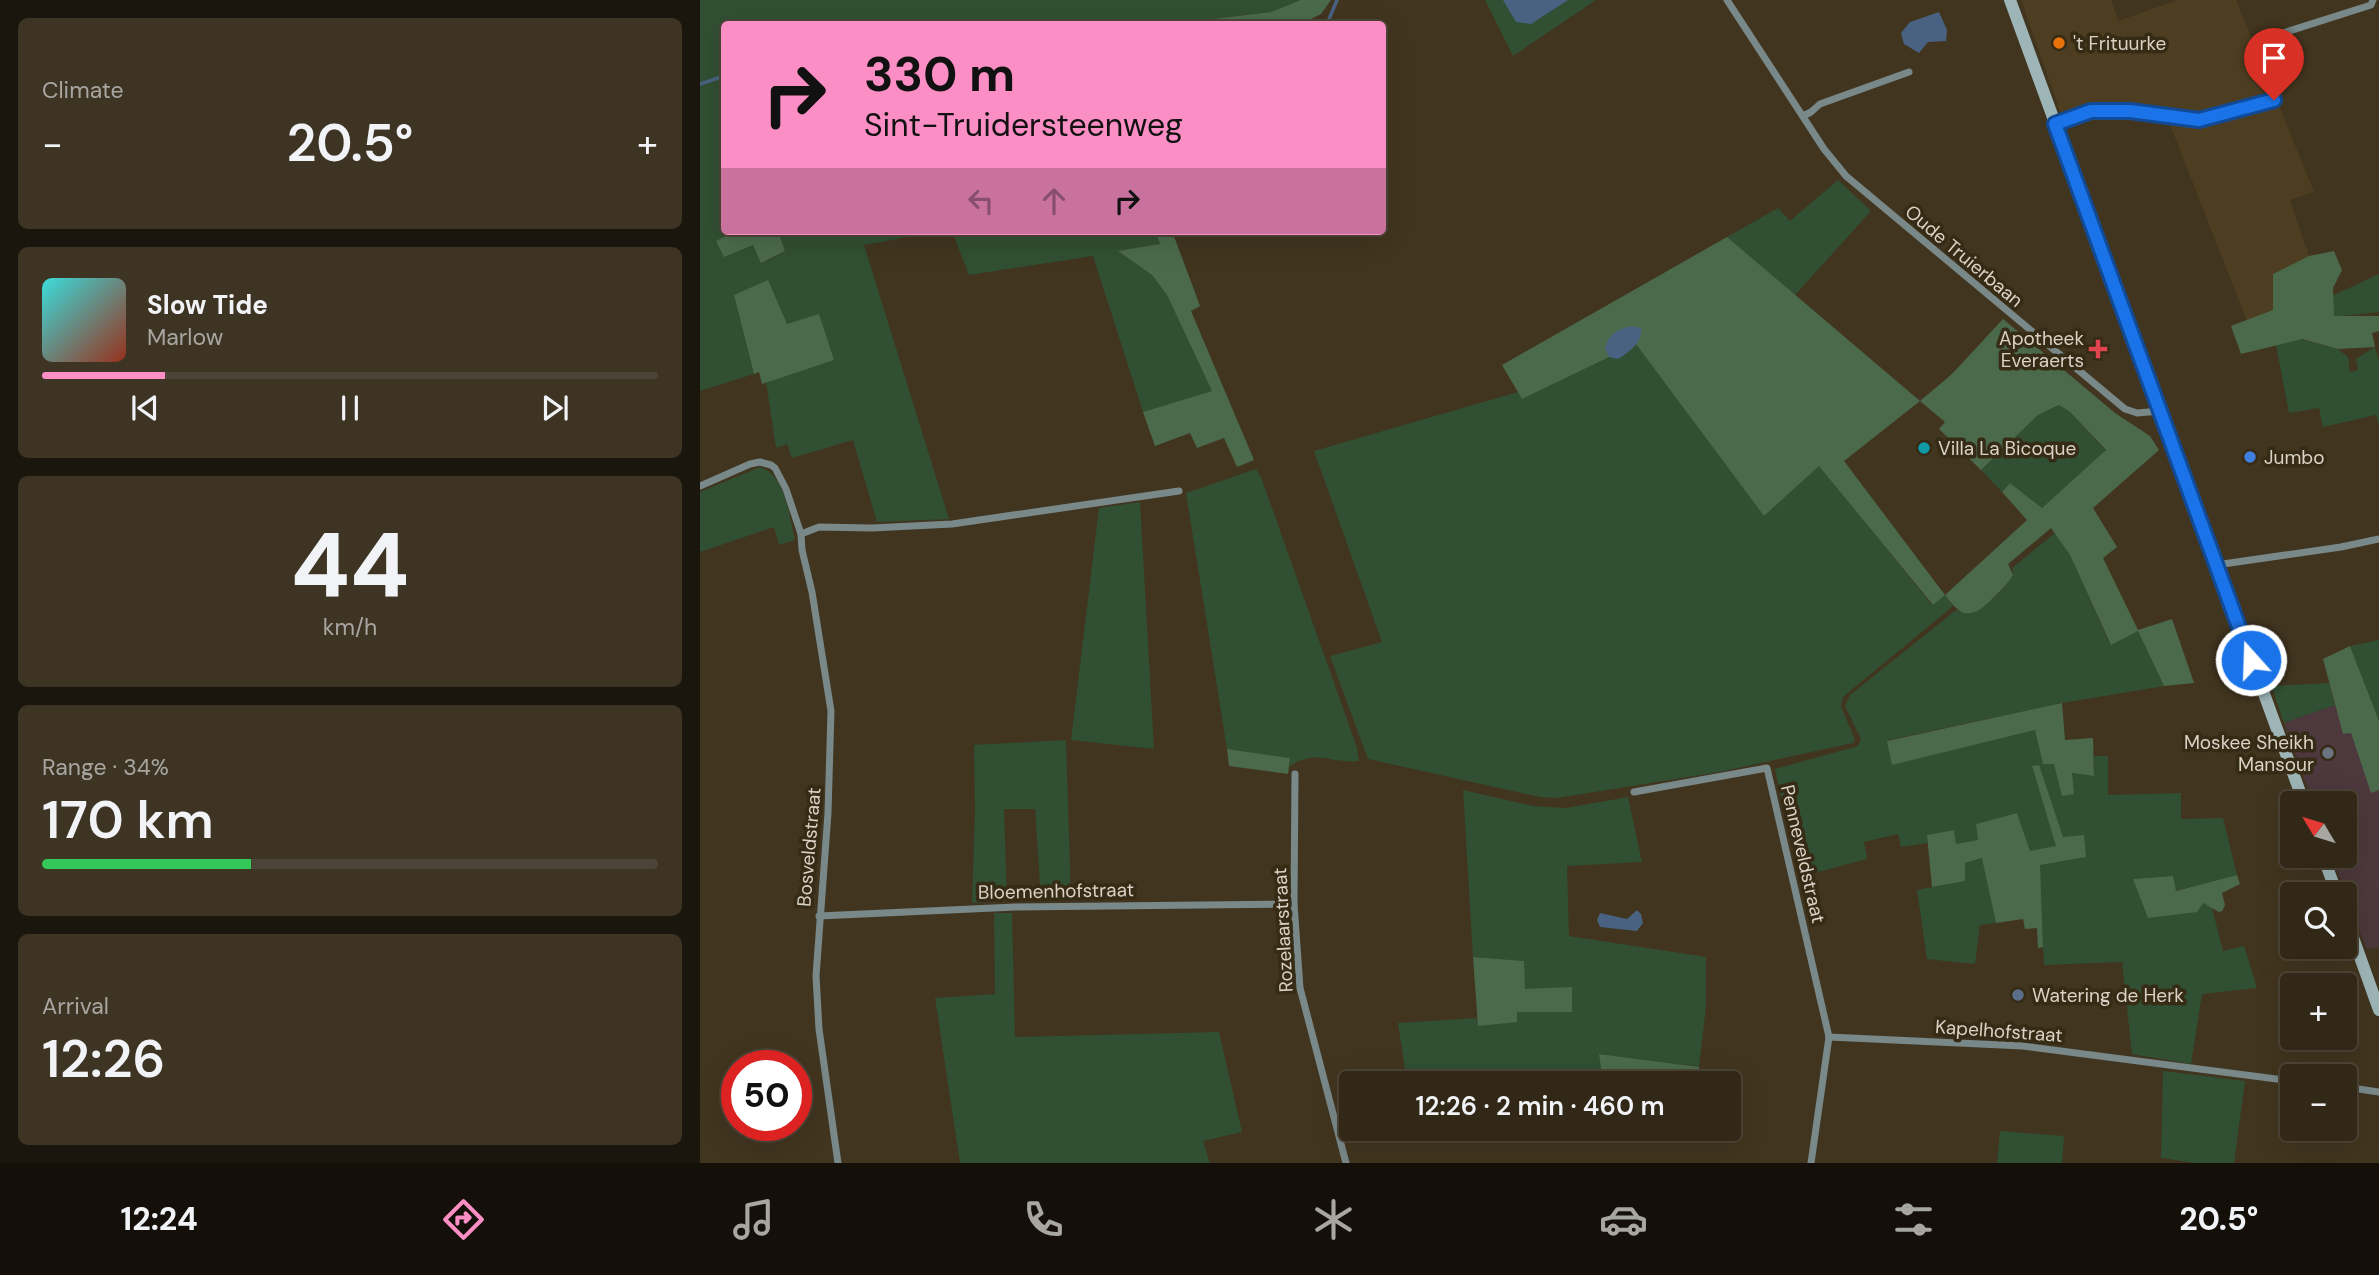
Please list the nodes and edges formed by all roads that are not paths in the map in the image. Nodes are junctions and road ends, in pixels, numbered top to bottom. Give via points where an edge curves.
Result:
1 (1727, 0) edge
2 (2010, 0) edge
3 (2373, 0) edge
4 (2264, 39) dead end
5 (1909, 72) dead end
6 (2274, 100) dead end
7 (1803, 116) junction
8 (2055, 124) junction
9 (2160, 411) junction
10 (700, 486) edge
11 (1179, 491) dead end
12 (801, 534) junction
13 (2379, 539) edge
14 (2216, 565) junction
15 (1295, 774) dead end
16 (2300, 791) edge
17 (1634, 792) dead end
18 (1294, 904) junction
19 (819, 916) junction
20 (2357, 948) edge
21 (2378, 1006) edge
22 (1829, 1037) junction
23 (2280, 1078) edge
24 (2357, 1088) edge
25 (2379, 1091) edge
26 (838, 1163) edge
27 (1346, 1163) edge
28 (1811, 1163) edge

1 - 7 street, Oude Truierbaan
2 - 8 main road
3 - 4 street via 2371,5
5 - 7 street via 1820,104
6 - 8 street via 2199,120 2091,111
7 - 9 street, Oude Truierbaan via 1846,176 2014,318 2125,409
8 - 9 main road
9 - 14 main road
10 - 12 street, Bosveldstraat via 750,464 771,465 786,489
11 - 12 street via 952,524 819,527
12 - 19 street, Bosveldstraat via 831,711
13 - 14 street
14 - 16 main road
15 - 18 street, Rozelaarstraat
17 - 22 street, Penneveldstraat via 1768,768
18 - 19 street, Bloemenhofstraat via 1014,906
18 - 27 street, Rozelaarstraat via 1300,988
19 - 26 street, Bosveldstraat via 819,1029
20 - 21 main road
22 - 23 street, Kapelhofstraat via 2024,1046
22 - 28 street
24 - 25 street

